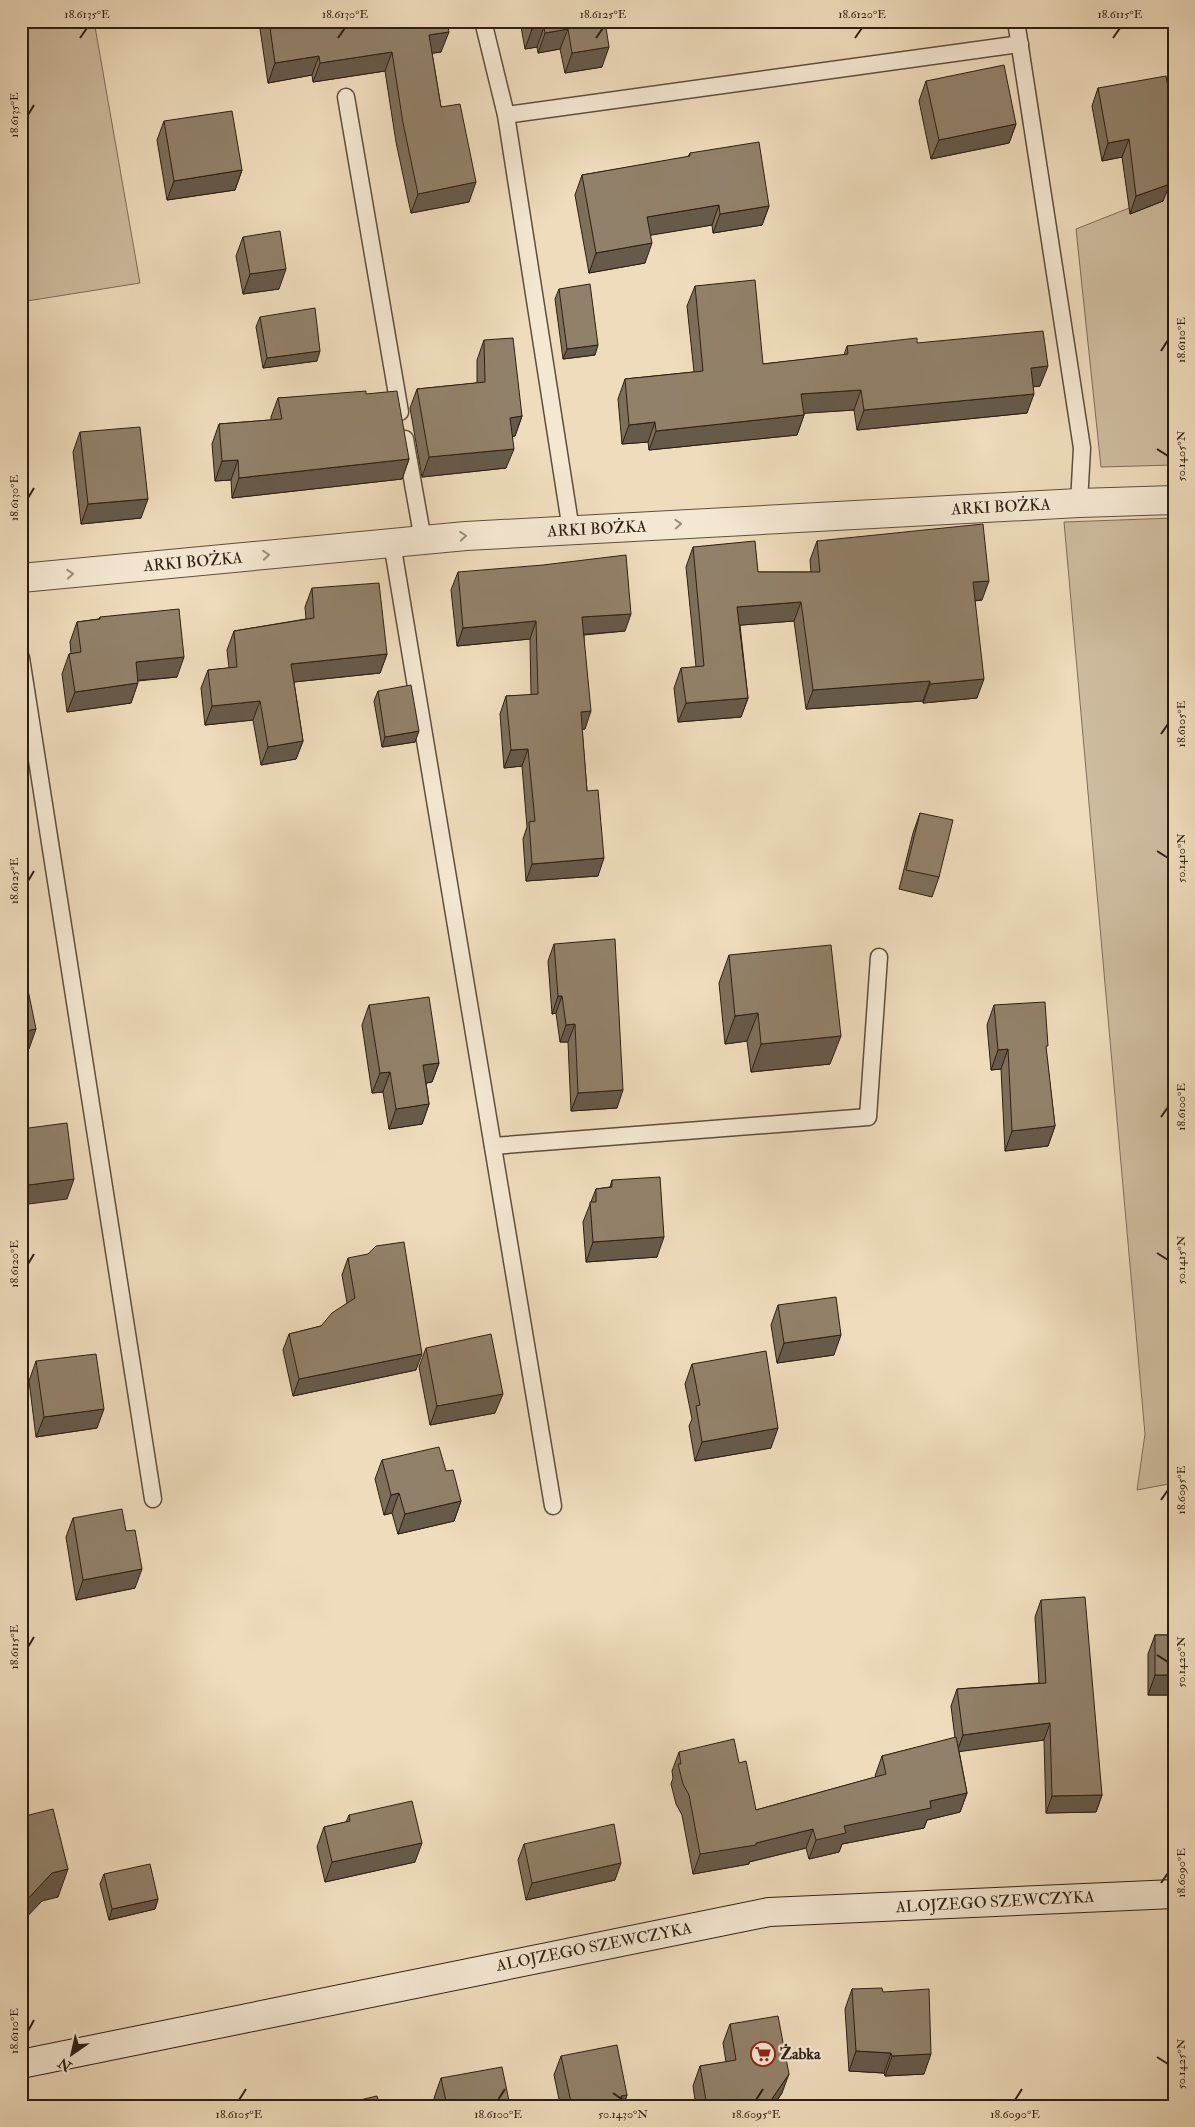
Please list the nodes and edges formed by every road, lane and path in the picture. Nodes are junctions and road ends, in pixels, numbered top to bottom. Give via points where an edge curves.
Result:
1 (483, 21) edge
2 (1016, 21) edge
3 (1020, 44) junction
4 (346, 97) dead end
5 (506, 115) junction
6 (1174, 500) edge
7 (1079, 503) junction
8 (571, 530) junction
9 (423, 540) junction
10 (392, 543) junction
11 (21, 578) edge
12 (21, 658) edge
13 (880, 957) dead end
14 (493, 1146) junction
15 (152, 1499) dead end
16 (553, 1506) dead end
17 (1174, 1894) edge
18 (21, 2064) edge

1 - 5 lane
2 - 3 lane
3 - 5 lane
3 - 7 lane via 1082,448
4 - 9 lane
5 - 8 lane
6 - 7 street, ARKI BOŻKA
8 -> 7 street, ARKI BOŻKA
9 -> 8 street, ARKI BOŻKA
9 - 10 street, ARKI BOŻKA
11 -> 10 street, ARKI BOŻKA
10 - 14 lane
12 - 15 lane
13 - 14 lane via 868,1117
14 - 16 lane
17 - 18 street, ALOJZEGO SZEWCZYKA via 768,1912

